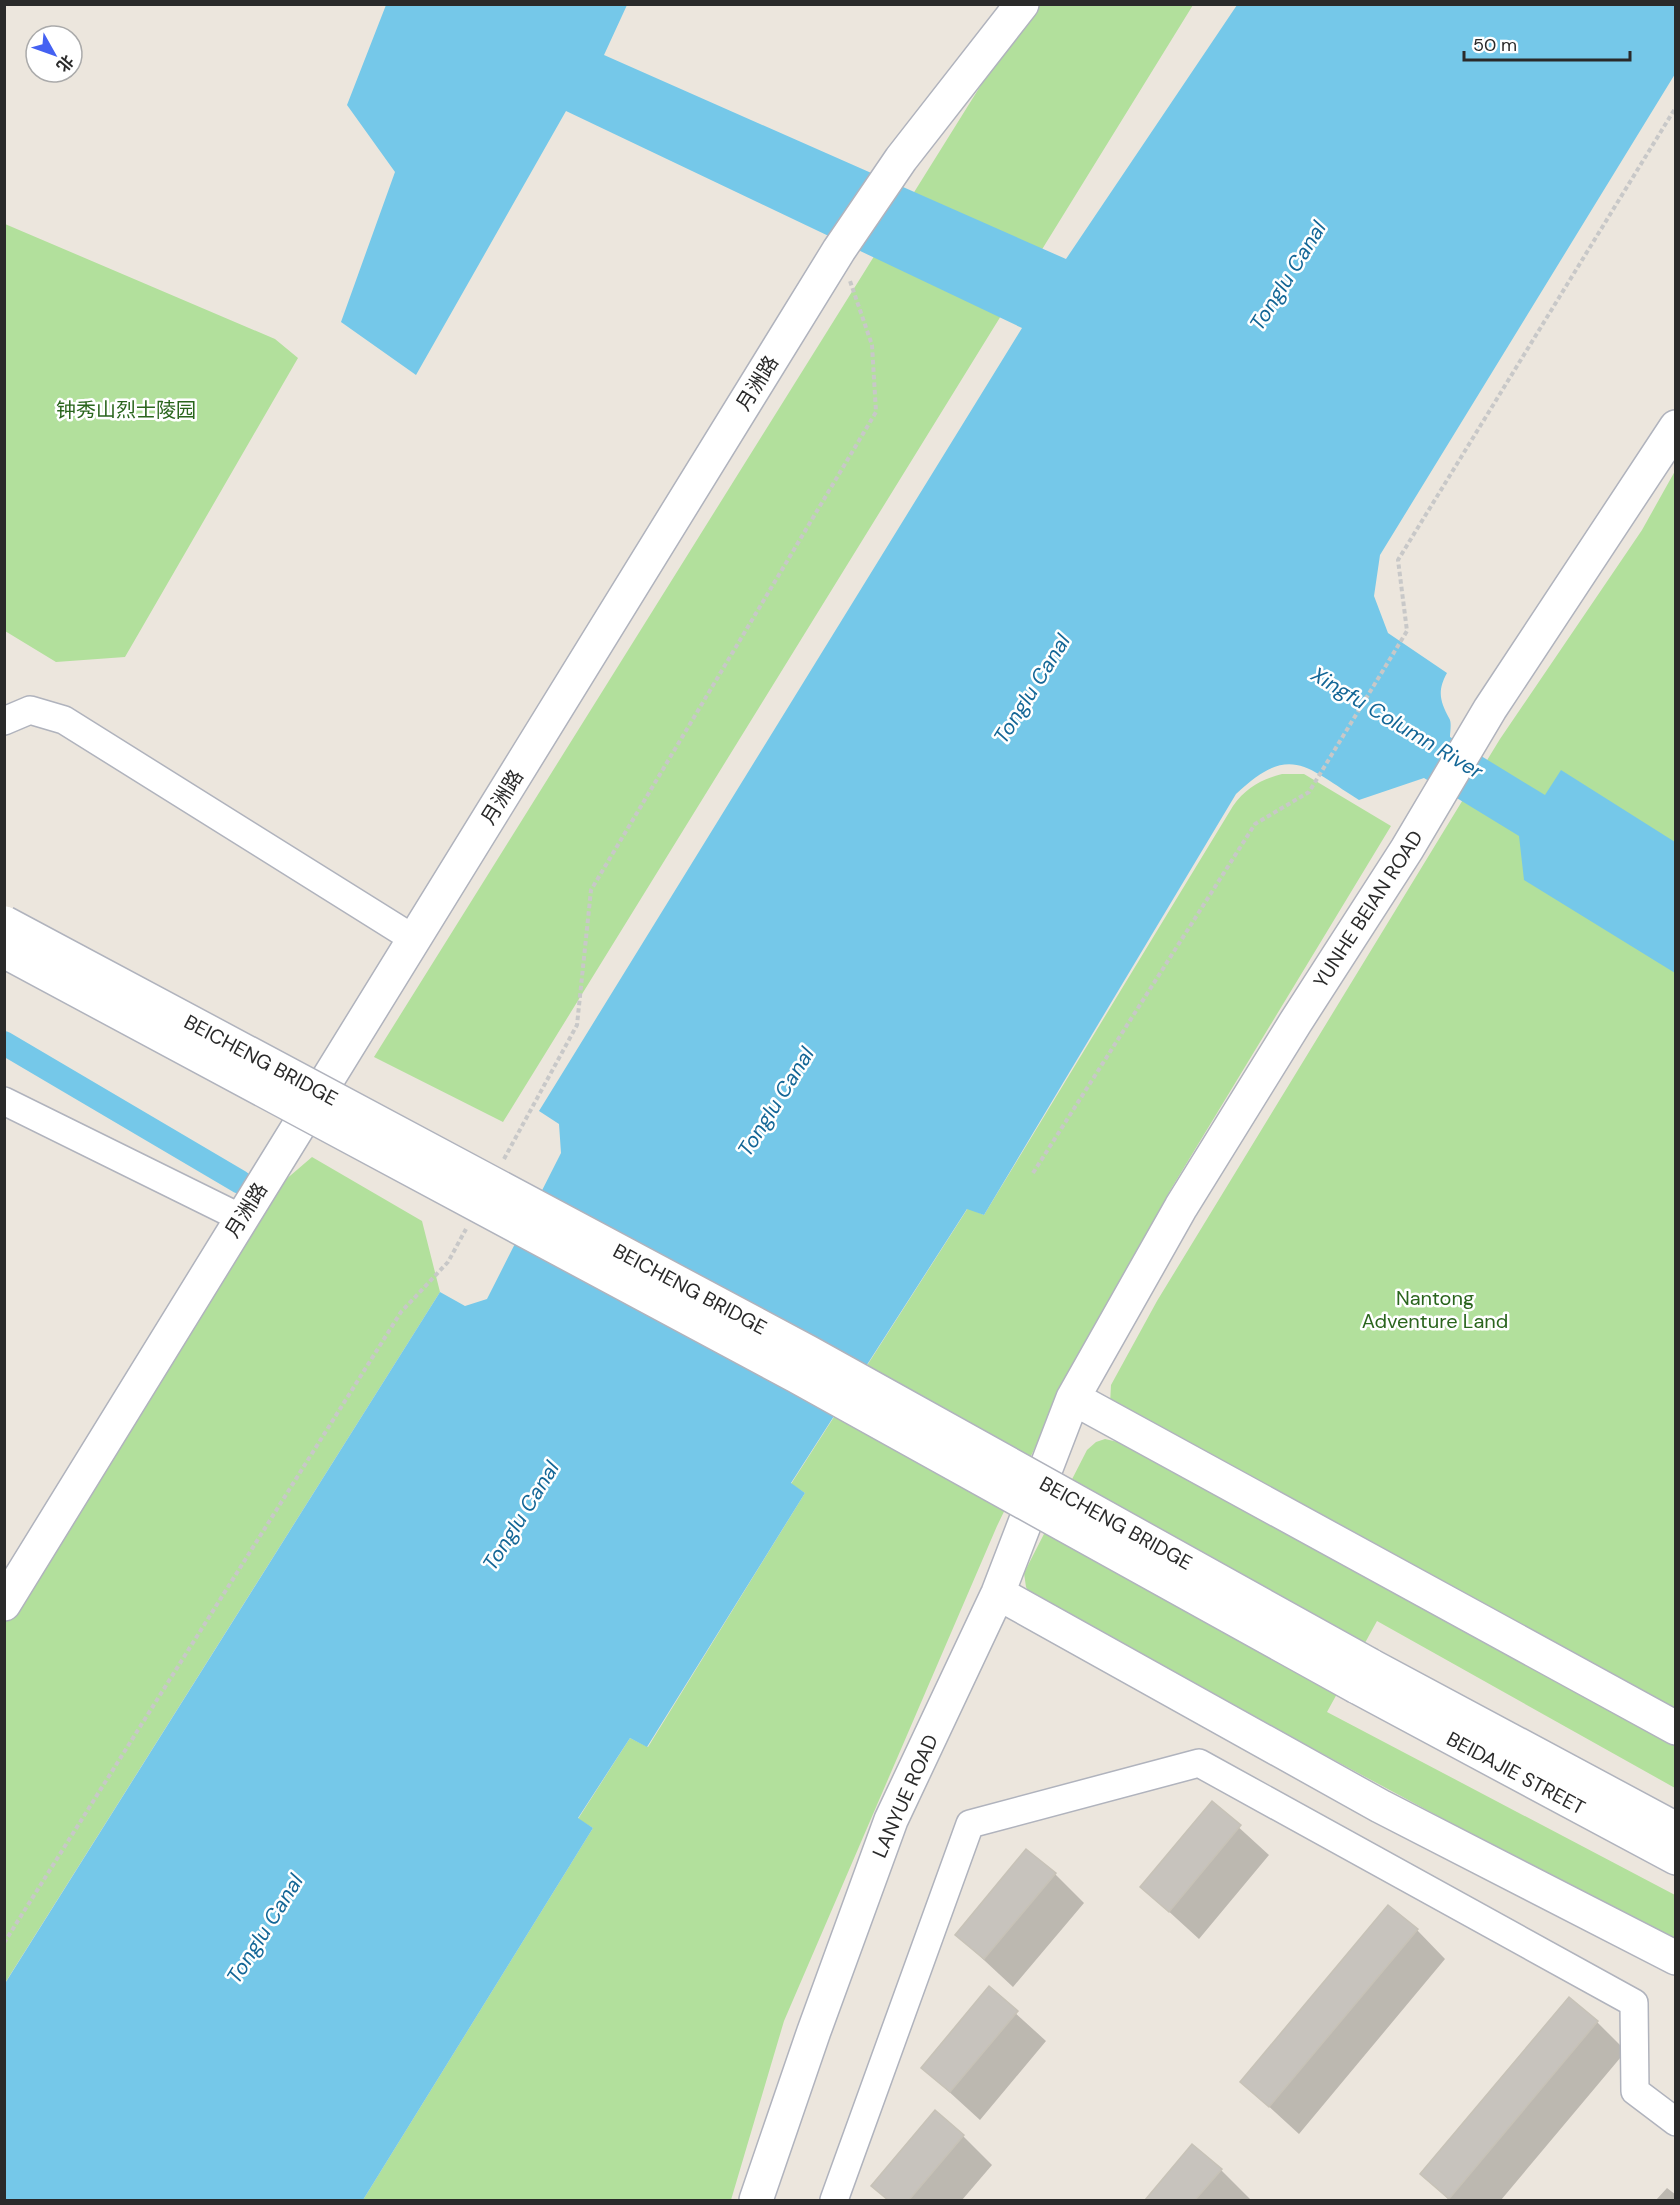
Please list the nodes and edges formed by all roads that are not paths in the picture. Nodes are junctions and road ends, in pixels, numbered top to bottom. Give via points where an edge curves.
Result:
1 (1022, 4) edge
2 (1676, 427) edge
3 (4, 721) edge
4 (5, 923) edge
5 (414, 939) junction
6 (4, 951) edge
7 (4, 1101) edge
8 (242, 1218) junction
9 (1073, 1398) junction
10 (998, 1593) junction
11 (4, 1604) edge
12 (1363, 1676) junction
13 (1676, 1728) edge
14 (1676, 1829) edge
15 (1676, 1858) edge
16 (1676, 1958) edge
17 (1676, 2122) edge
18 (756, 2200) edge
19 (834, 2200) edge

1 - 5 main road, 月洲路 via 901,159 840,250
2 - 9 main road, YUNHE BEIAN ROAD via 1490,709 1407,849 1193,1188
3 - 5 street via 30,710 64,720
4 - 12 main road, BEICHENG BRIDGE, bridge via 808,1352
5 - 8 main road, 月洲路
6 - 12 main road, BEICHENG BRIDGE, bridge
7 - 8 street
8 - 11 main road, 月洲路
9 - 10 main road, LANYUE ROAD
9 - 13 main road
10 - 16 main road via 1380,1806
10 - 18 main road, LANYUE ROAD via 891,1820
12 - 14 main road, BEIDAJIE STREET
12 - 15 main road, BEIDAJIE STREET
17 - 19 street via 1635,2091 1634,2003 1199,1763 970,1824

